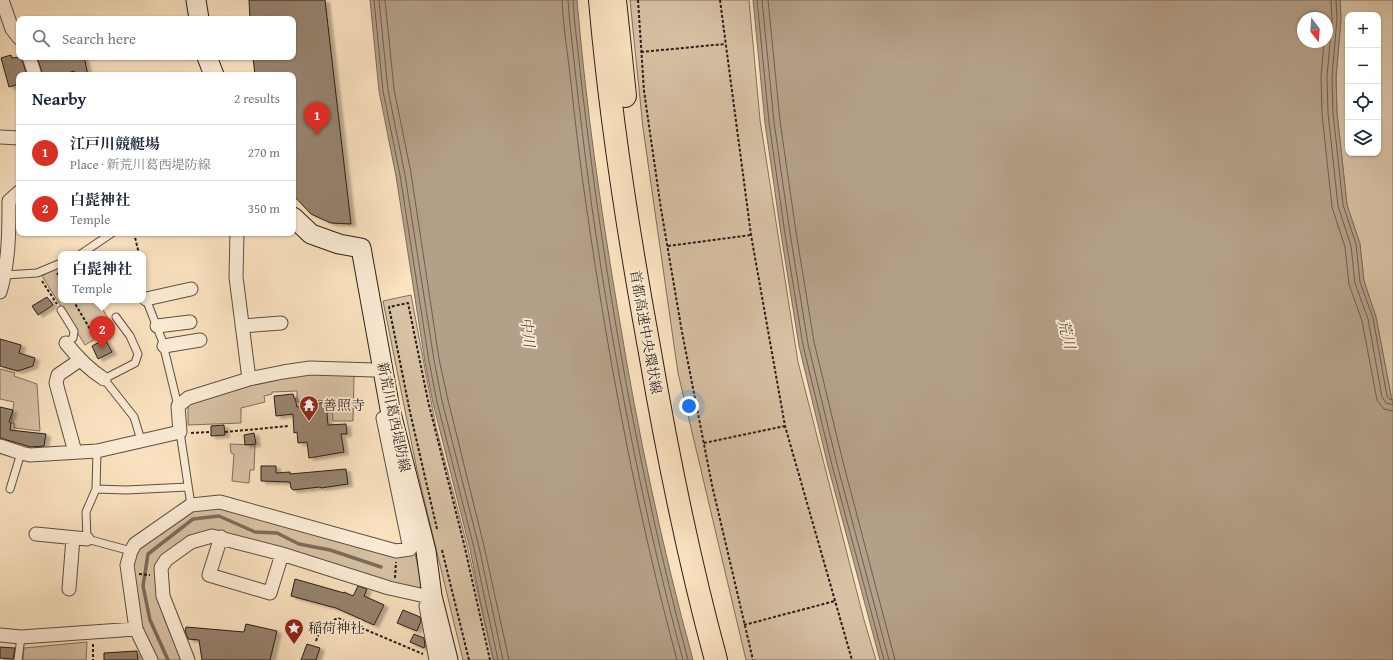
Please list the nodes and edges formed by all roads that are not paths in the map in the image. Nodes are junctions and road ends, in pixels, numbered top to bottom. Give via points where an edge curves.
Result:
1 (2, 0) edge
2 (196, 0) edge
3 (600, 0) edge
4 (615, 0) edge
5 (199, 16) edge
6 (16, 34) edge
7 (30, 60) edge
8 (208, 60) edge
9 (35, 72) edge
10 (213, 72) edge
11 (0, 137) edge
12 (16, 138) edge
13 (16, 195) edge
14 (296, 220) edge
15 (108, 236) edge
16 (237, 236) edge
17 (354, 246) junction
18 (85, 251) edge
19 (58, 264) edge
20 (5, 275) junction
21 (191, 289) dead end
22 (0, 292) edge
23 (146, 299) joint
24 (61, 310) road end
25 (116, 317) dead end
26 (190, 322) dead end
27 (281, 323) dead end
28 (157, 326) junction
29 (242, 326) junction
30 (200, 340) dead end
31 (66, 343) joint
32 (164, 346) junction
33 (80, 360) junction
34 (374, 370) junction
35 (104, 379) junction
36 (250, 379) junction
37 (178, 406) junction
38 (391, 431) junction
39 (180, 433) junction
40 (141, 440) junction
41 (0, 446) edge
42 (97, 451) junction
43 (75, 452) junction
44 (20, 454) junction
45 (96, 488) junction
46 (188, 488) junction
47 (10, 489) dead end
48 (191, 506) junction
49 (36, 534) dead end
50 (221, 537) junction
51 (73, 538) junction
52 (87, 539) junction
53 (131, 551) junction
54 (282, 554) junction
55 (69, 589) dead end
56 (429, 596) junction
57 (136, 629) junction
58 (0, 634) edge
59 (21, 637) junction
60 (18, 660) edge
61 (151, 660) edge
62 (188, 660) edge
63 (440, 660) edge
64 (716, 660) edge
65 (730, 660) edge

1 - 6 street
2 - 5 main road
3 - 64 highway, 首都高速中央環状線 via 615,143 657,396 691,563
4 - 65 highway, 首都高速中央環状線 via 629,139 656,311 706,560
7 - 9 street
8 - 10 main road
11 - 12 street
13 - 20 street via 9,201
14 - 17 main road via 311,234 339,244
15 - 18 lane
16 - 29 street via 236,277
17 - 34 street
17 - 38 main road, 新荒川葛西堤防線 via 361,248 390,409
19 - 20 lane via 37,273
20 - 22 street
21 - 23 street
23 - 28 lane
24 - 31 lane via 74,331 73,338
25 - 35 lane via 130,336 138,354 135,363
26 - 28 street
27 - 29 street
28 - 32 lane
29 - 36 street
30 - 32 street
31 - 33 street
32 - 37 lane
33 - 35 street
33 - 43 street via 58,375 56,383
34 - 36 street via 310,368
34 - 38 street
35 - 40 lane via 134,417
36 - 37 street via 188,398
37 - 39 street
38 - 48 street via 410,549 396,551 220,502
38 - 56 main road, 新荒川葛西堤防線 via 426,551
39 - 40 street
39 - 46 lane
40 - 42 street
41 - 44 street
42 - 43 street
42 - 45 lane
43 - 44 street
44 - 47 lane
45 - 46 lane
45 - 52 lane via 86,512
46 - 48 lane
48 - 53 street via 135,544
49 - 51 street
50 - 54 street
50 - 54 street via 209,575 270,593
50 - 62 street via 212,536 192,542 166,560 161,568 162,596
51 - 52 street
51 - 55 street
52 - 53 lane
53 - 57 street via 127,565
54 - 56 street via 394,589
56 - 63 main road, 新荒川葛西堤防線
57 - 59 street
57 - 61 street
58 - 59 street
59 - 60 lane

